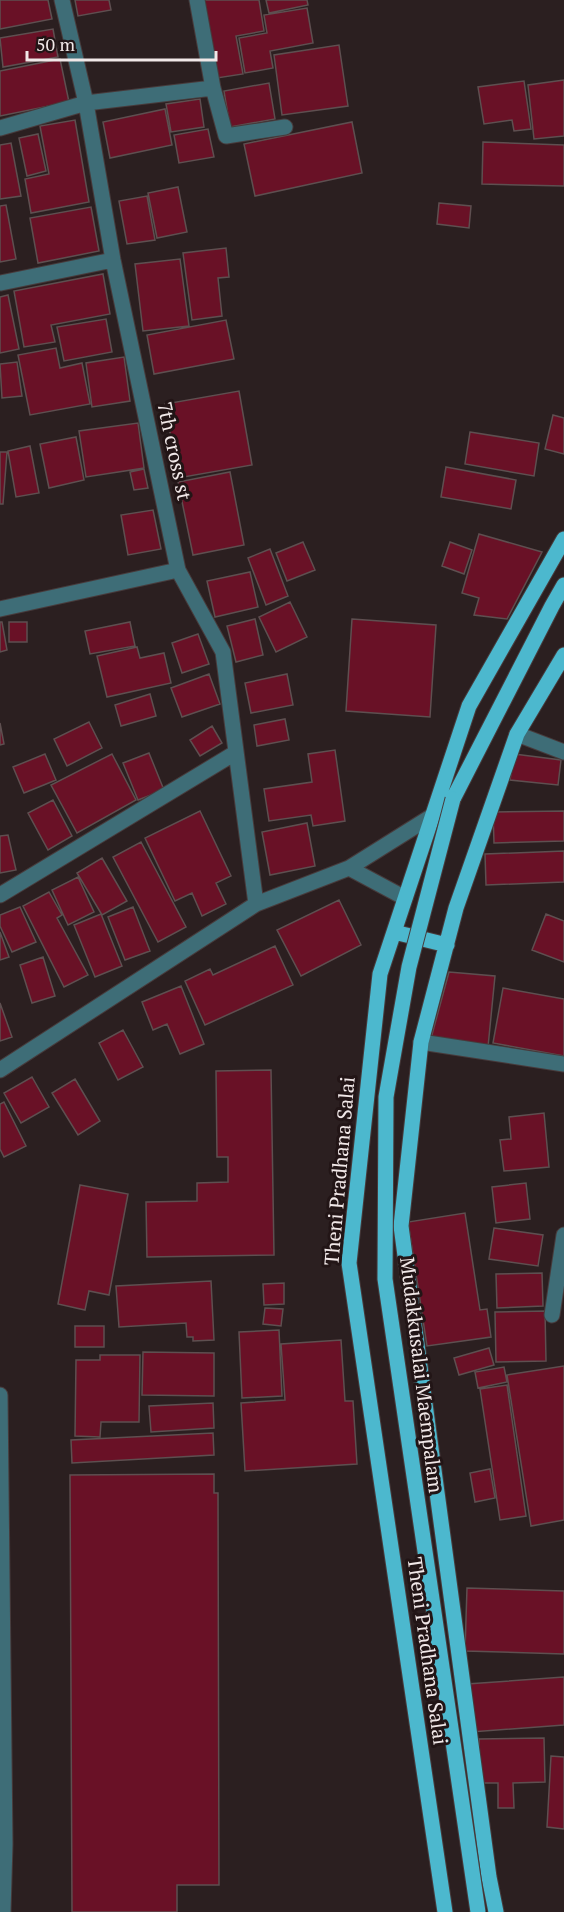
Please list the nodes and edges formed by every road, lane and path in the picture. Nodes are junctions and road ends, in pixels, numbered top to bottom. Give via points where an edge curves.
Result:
1 (62, 0) edge
2 (197, 0) edge
3 (213, 88) junction
4 (86, 103) junction
5 (285, 127) dead end
6 (0, 128) edge
7 (113, 260) junction
8 (1, 283) edge
9 (564, 539) edge
10 (178, 570) junction
11 (564, 585) edge
12 (0, 609) edge
13 (564, 655) edge
14 (517, 734) junction
15 (564, 752) edge
16 (235, 753) junction
17 (432, 816) junction
18 (349, 868) junction
19 (0, 895) edge
20 (405, 898) junction
21 (256, 904) junction
22 (394, 932) junction
23 (447, 945) junction
24 (422, 1042) junction
25 (564, 1064) edge
26 (0, 1070) edge
27 (564, 1234) edge
28 (552, 1315) dead end
29 (0, 1395) edge
30 (2, 1844) edge
31 (3, 1912) edge
32 (446, 1912) edge
33 (478, 1912) edge
34 (496, 1912) edge

1 - 4 street, 7th cross st
2 - 3 street
3 - 4 street
3 - 5 street via 226,136
4 - 6 street
4 - 7 street, 7th cross st
7 - 8 street
7 - 10 street, 7th cross st
9 - 17 main road, Theni Pradhana Salai via 469,706
10 - 12 street
10 - 16 street, 7th cross st via 223,652
11 - 33 main road, Mudakkusalai Maempalam, bridge via 453,799 409,967 386,1097 385,1279
13 - 14 main road, Theni Pradhana Salai
14 - 15 street
14 - 23 main road, Theni Pradhana Salai via 456,908
16 - 19 street
16 - 21 street, 7th cross st
17 - 18 street
17 - 20 main road, Theni Pradhana Salai
18 - 20 street
18 - 21 street
20 - 22 main road, Theni Pradhana Salai
21 - 26 street
22 - 23 main road
22 - 32 main road, Theni Pradhana Salai via 380,974 349,1263
23 - 24 main road, Theni Pradhana Salai
24 - 25 street
24 - 34 main road, Theni Pradhana Salai via 401,1226
27 - 28 street
29 - 30 street
30 - 31 street

